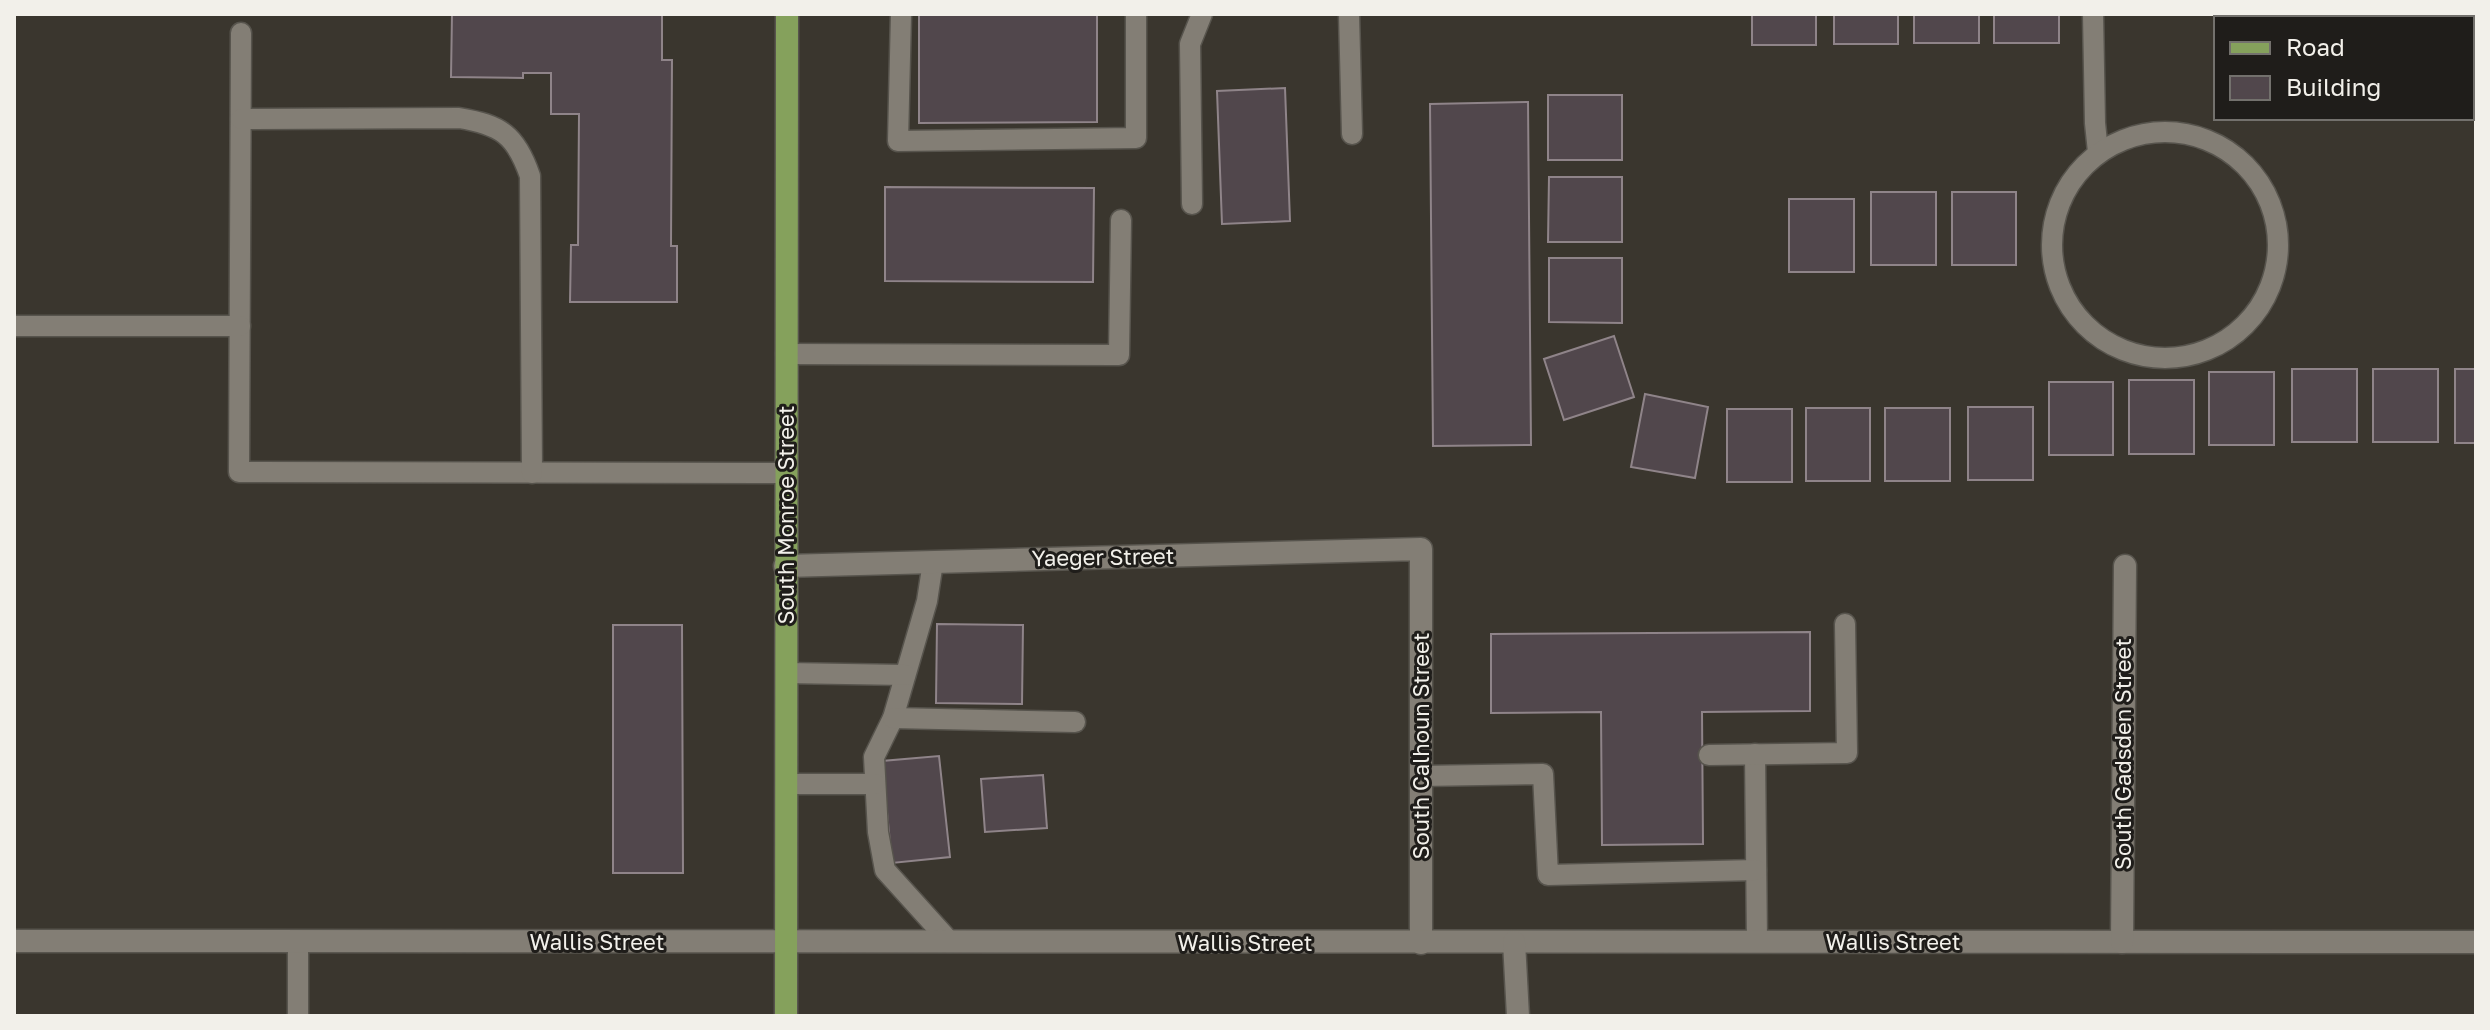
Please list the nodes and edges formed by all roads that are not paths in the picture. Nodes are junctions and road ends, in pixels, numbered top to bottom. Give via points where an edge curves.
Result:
1 (787, 14) edge
2 (901, 14) edge
3 (1136, 14) edge
4 (1202, 14) edge
5 (1349, 14) edge
6 (2093, 14) edge
7 (241, 33) dead end
8 (241, 119) junction
9 (1352, 134) dead end
10 (2098, 152) junction
11 (1192, 204) dead end
12 (1121, 220) dead end
13 (14, 326) edge
14 (240, 326) junction
15 (786, 354) junction
16 (532, 473) junction
17 (786, 473) junction
18 (1421, 549) joint
19 (933, 562) junction
20 (785, 566) junction
21 (2125, 566) dead end
22 (1845, 624) dead end
23 (786, 673) junction
24 (905, 675) junction
25 (893, 718) junction
26 (1075, 722) dead end
27 (1755, 754) junction
28 (1709, 755) dead end
29 (1421, 776) junction
30 (786, 784) junction
31 (875, 784) junction
32 (1756, 870) junction
33 (14, 941) edge
34 (298, 942) junction
35 (786, 942) junction
36 (950, 942) junction
37 (1514, 942) junction
38 (1757, 942) junction
39 (2122, 942) junction
40 (2476, 942) edge
41 (1421, 943) junction
42 (298, 1016) edge
43 (786, 1016) edge
44 (1518, 1016) edge

1 - 15 main road, South Monroe Street
2 - 3 lane via 898,141 1136,138
4 - 11 lane via 1190,44
5 - 9 lane
6 - 10 lane
7 - 8 lane
8 - 14 lane
8 - 16 lane via 459,118 489,123 522,152 530,176
10 - 10 lane via 2072,179 2055,213 2051,250 2059,286 2078,319 2105,341 2137,355 2171,358 2205,351 2235,334 2259,308 2274,277 2279,242 2272,208 2256,177 2231,153 2199,137 2142,135
12 - 15 lane via 1119,355
13 - 14 lane
14 - 16 lane via 239,472
15 - 17 main road, South Monroe Street
16 - 17 lane
17 - 20 main road, South Monroe Street
18 - 19 street, Yaeger Street
18 - 29 street, South Calhoun Street
19 - 20 street, Yaeger Street
19 - 24 lane
20 - 23 main road, South Monroe Street
21 - 39 street, South Gadsden Street
22 - 27 lane via 1847,753
23 - 24 lane
23 - 30 main road, South Monroe Street
24 - 25 lane
25 - 26 lane
25 - 31 lane via 874,757
27 - 28 lane
27 - 32 lane
29 - 32 lane via 1543,774 1548,875
29 - 41 street, South Calhoun Street
30 - 31 lane
30 - 35 main road, South Monroe Street
31 - 36 lane via 885,870
32 - 38 lane
33 - 34 street, Wallis Street
34 - 35 street, Wallis Street
34 - 42 lane
35 - 36 street, Wallis Street
35 - 43 main road, South Monroe Street
36 - 41 street, Wallis Street
37 - 38 street, Wallis Street
37 - 41 street, Wallis Street
37 - 44 street
38 - 39 street, Wallis Street
39 - 40 street, Wallis Street

